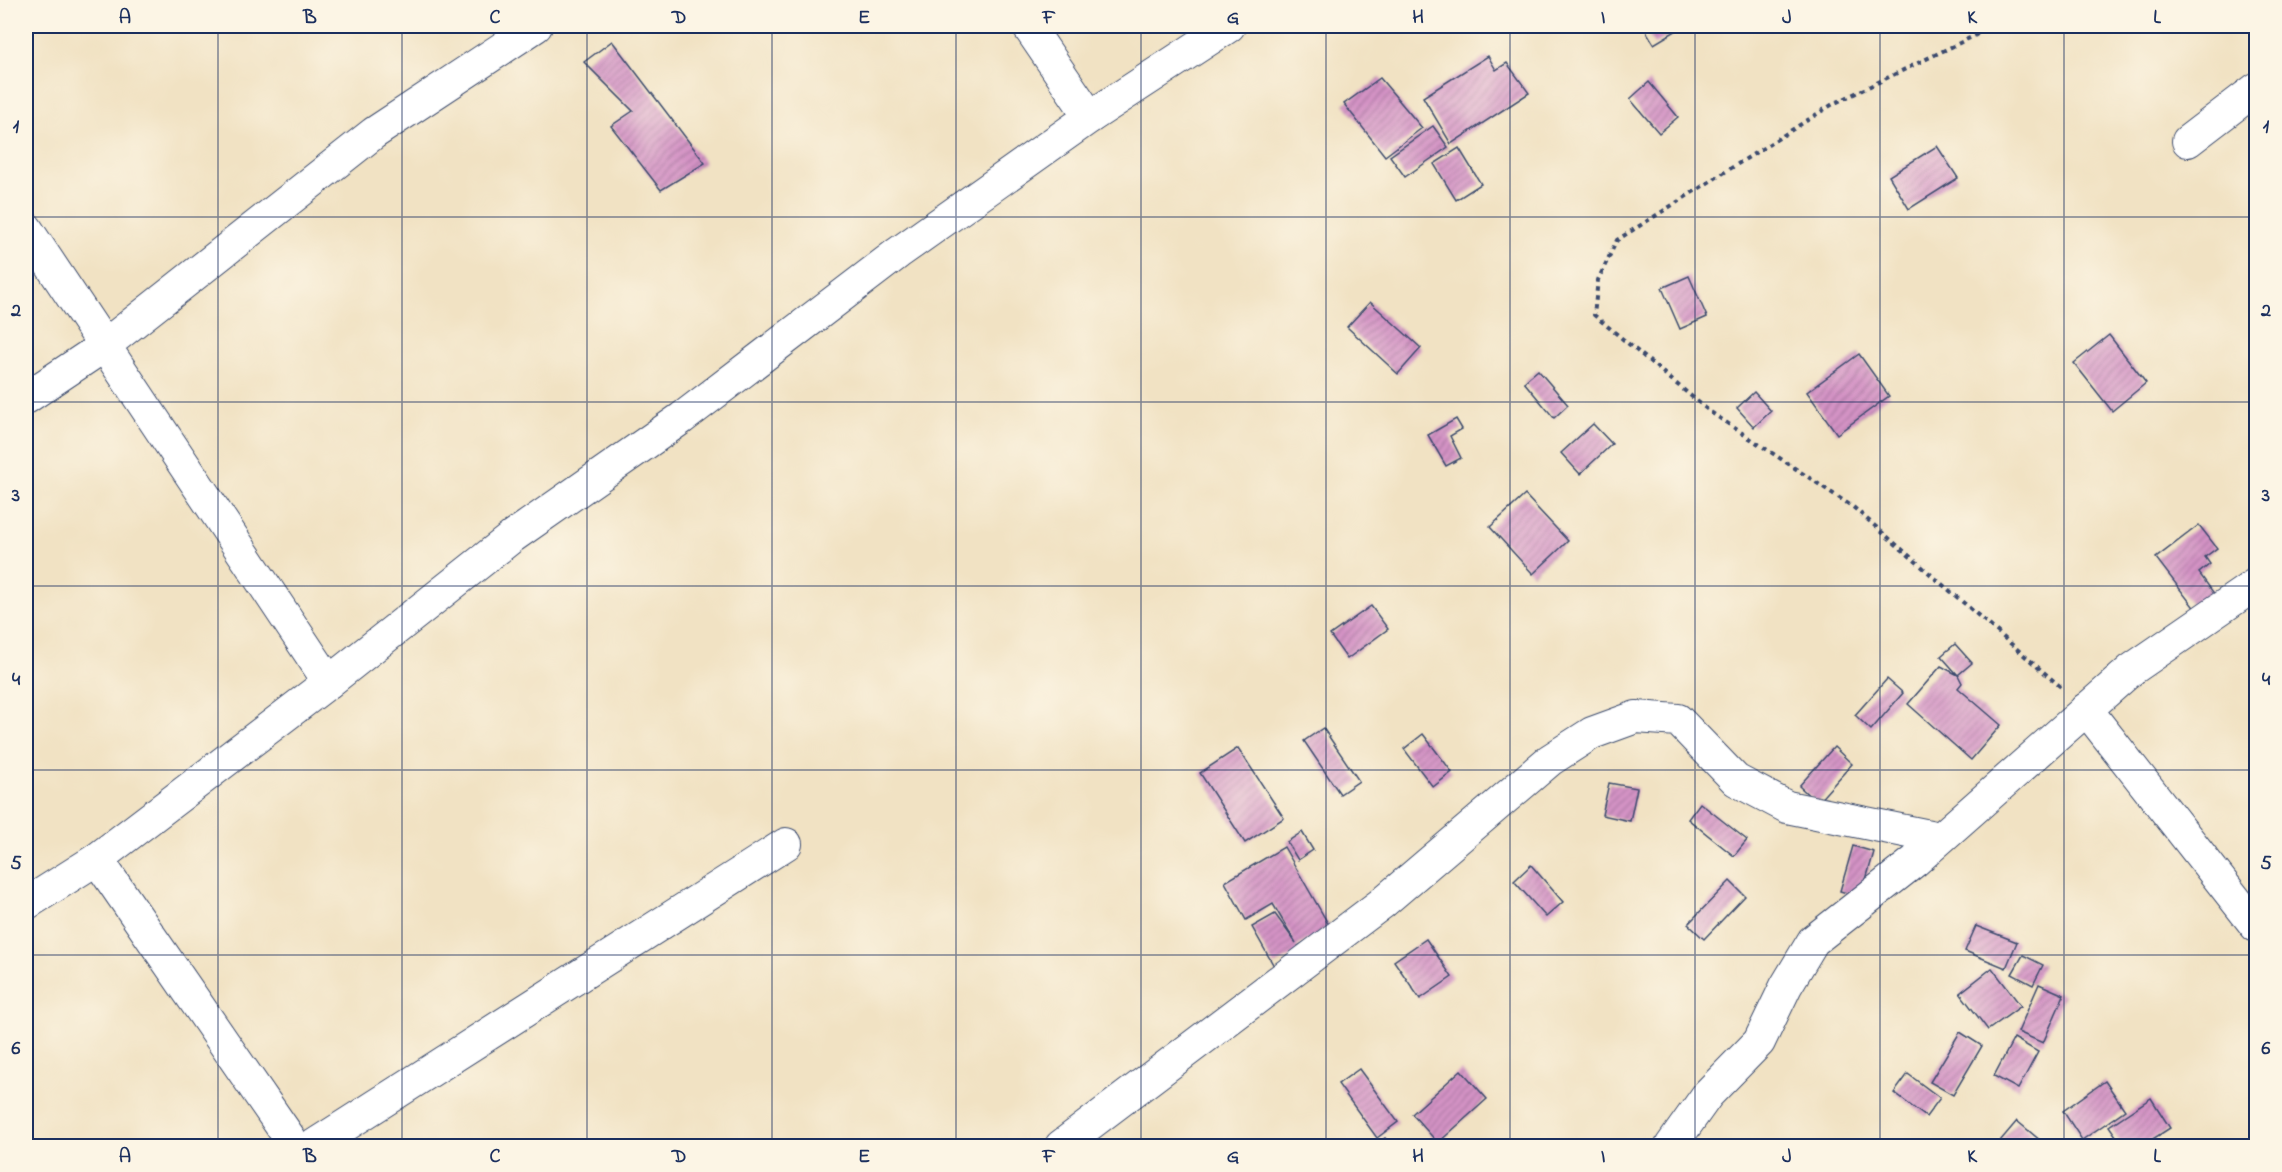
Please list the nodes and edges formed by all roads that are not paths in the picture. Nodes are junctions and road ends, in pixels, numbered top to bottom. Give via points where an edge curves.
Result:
1 (536, 26) edge
2 (1028, 26) edge
3 (1229, 26) edge
4 (2256, 89) edge
5 (1090, 117) junction
6 (2188, 141) dead end
7 (26, 228) edge
8 (104, 346) junction
9 (26, 398) edge
10 (2256, 584) edge
11 (329, 682) junction
12 (2086, 709) junction
13 (1939, 838) junction
14 (786, 844) dead end
15 (97, 860) junction
16 (26, 904) edge
17 (2256, 926) edge
18 (296, 1146) edge
19 (313, 1146) edge
20 (1061, 1146) edge
21 (1671, 1146) edge

1 - 8 street via 374,133
2 - 5 street
3 - 5 street
4 - 6 street
5 - 11 street via 898,253 682,418 512,537
7 - 8 street
8 - 9 street
8 - 11 street
10 - 12 street via 2131,670
11 - 15 street
12 - 13 street
12 - 17 street
13 - 20 street via 1787,807 1736,780 1678,720 1636,717 1592,733 1550,760 1381,904
13 - 21 street via 1813,941 1759,1042 1708,1094
14 - 19 street
15 - 16 street
15 - 18 street

